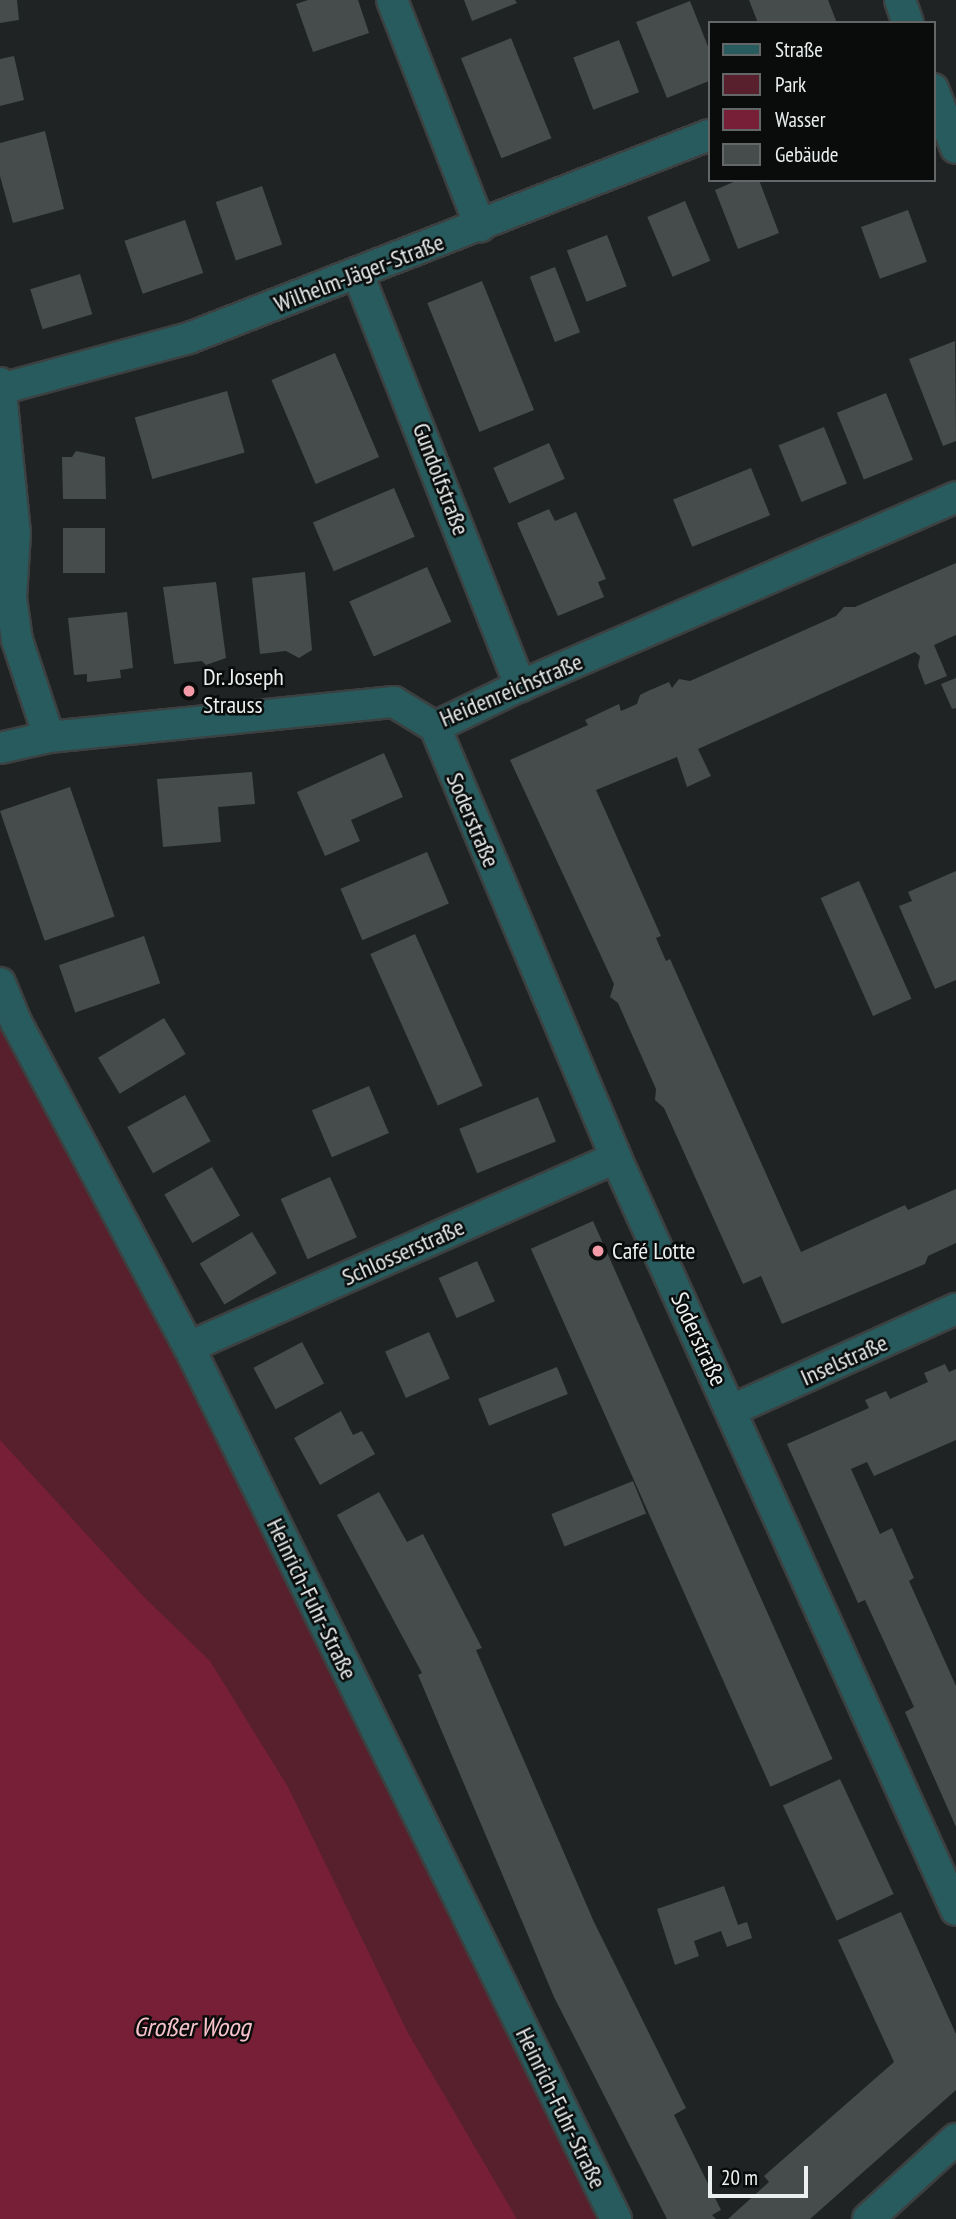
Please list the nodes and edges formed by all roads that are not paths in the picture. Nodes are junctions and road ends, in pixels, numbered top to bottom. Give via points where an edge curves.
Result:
1 (392, 0) edge
2 (900, 0) edge
3 (907, 21) edge
4 (935, 94) edge
5 (708, 135) edge
6 (956, 148) edge
7 (480, 226) junction
8 (358, 274) junction
9 (1, 386) edge
10 (956, 497) edge
11 (6, 603) edge
12 (520, 685) junction
13 (435, 727) junction
14 (49, 737) junction
15 (0, 748) edge
16 (0, 983) edge
17 (616, 1158) junction
18 (956, 1309) edge
19 (189, 1347) junction
20 (732, 1410) junction
21 (956, 1910) edge
22 (956, 2139) edge
23 (616, 2219) edge
24 (868, 2219) edge

1 - 7 street
2 - 3 street
4 - 6 street
5 - 7 street, Wilhelm-Jäger-Straße
7 - 8 street, Wilhelm-Jäger-Straße
8 - 9 street, Wilhelm-Jäger-Straße via 189,338
8 - 12 street, Gundolfstraße
9 - 11 street via 15,533
10 - 12 street, Heidenreichstraße
11 - 14 street
12 - 13 street, Heidenreichstraße
13 - 14 street, Heidenreichstraße via 394,702
13 - 17 street, Soderstraße
14 - 15 street, Heidenreichstraße
16 - 19 street, Heinrich-Fuhr-Straße
17 - 19 street, Schlosserstraße
17 - 20 street, Soderstraße
18 - 20 street, Inselstraße
19 - 23 street, Heinrich-Fuhr-Straße
20 - 21 street, Soderstraße
22 - 24 street

